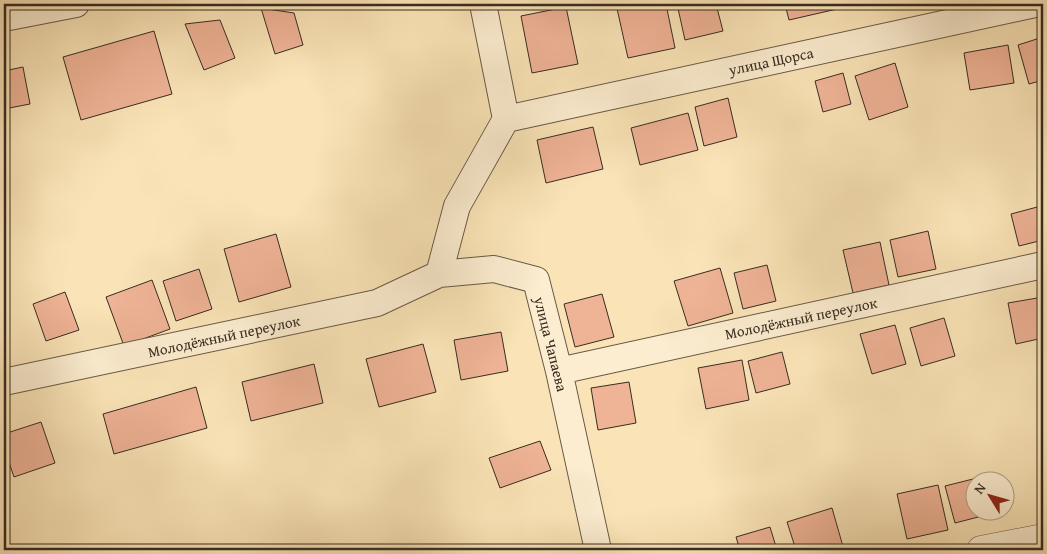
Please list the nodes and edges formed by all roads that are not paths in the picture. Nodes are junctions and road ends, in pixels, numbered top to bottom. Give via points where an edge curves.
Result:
1 (76, 4) edge
2 (483, 4) edge
3 (1035, 4) edge
4 (4, 18) edge
5 (506, 119) junction
6 (1043, 266) edge
7 (439, 274) junction
8 (559, 371) junction
9 (4, 382) edge
10 (1043, 538) edge
11 (598, 550) edge
12 (981, 550) edge

1 - 4 street
2 - 5 street
3 - 5 street, улица Щорса
5 - 7 street via 457,206
6 - 8 street, Молодёжный переулок
7 - 8 street, улица Чапаева via 494,269 536,280
7 - 9 street, Молодёжный переулок via 377,304
8 - 11 street, улица Чапаева
10 - 12 street

